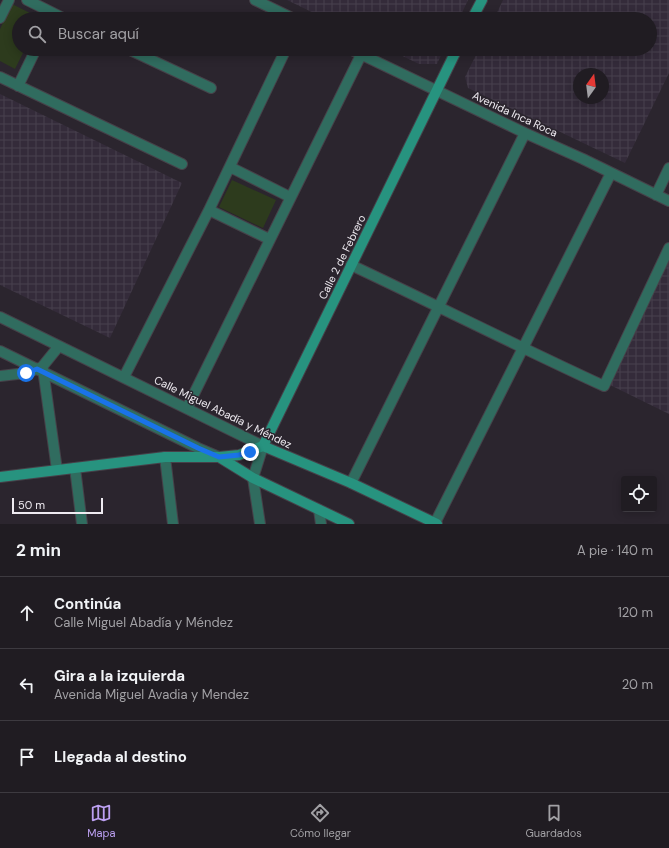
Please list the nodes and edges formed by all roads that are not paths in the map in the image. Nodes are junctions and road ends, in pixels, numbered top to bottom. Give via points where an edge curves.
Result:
1 (9, 0) edge
2 (29, 0) edge
3 (255, 0) edge
4 (482, 0) edge
5 (47, 12) edge
6 (280, 12) edge
7 (476, 12) edge
8 (0, 18) edge
9 (33, 56) edge
10 (143, 56) edge
11 (283, 56) edge
12 (360, 56) edge
13 (363, 56) edge
14 (454, 56) edge
15 (0, 77) edge
16 (18, 86) junction
17 (211, 88) dead end
18 (436, 91) junction
19 (525, 133) junction
20 (182, 164) dead end
21 (230, 167) junction
22 (669, 168) edge
23 (611, 173) junction
24 (656, 195) junction
25 (290, 197) junction
26 (669, 201) edge
27 (209, 210) junction
28 (269, 239) junction
29 (669, 248) edge
30 (351, 265) junction
31 (438, 306) junction
32 (0, 317) edge
33 (59, 346) junction
34 (522, 348) junction
35 (0, 351) edge
36 (41, 370) junction
37 (0, 376) edge
38 (124, 377) junction
39 (187, 408) junction
40 (263, 446) junction
41 (165, 457) junction
42 (219, 457) junction
43 (75, 468) junction
44 (57, 470) junction
45 (0, 477) edge
46 (253, 478) junction
47 (351, 483) junction
48 (319, 510) junction
49 (82, 524) edge
50 (174, 524) edge
51 (260, 524) edge
52 (321, 524) edge
53 (349, 524) edge
54 (436, 524) edge

1 - 8 street
2 - 5 street
3 - 6 street
4 - 7 street
9 - 16 street
10 - 17 street
11 - 21 street
12 - 25 street
13 - 18 street, Avenida Inca Roca
14 - 18 street, Calle 2 de Febrero
15 - 16 street
16 - 20 street
18 - 19 street, Avenida Inca Roca
18 - 30 street, Calle 2 de Febrero
19 - 23 street, Avenida Inca Roca
19 - 31 street
21 - 25 street
21 - 27 street
22 - 24 street
23 - 24 street, Avenida Inca Roca
23 - 34 street
24 - 26 street, Avenida Inca Roca
25 - 28 street
27 - 28 street
27 - 38 street
28 - 39 street
29 - 34 street via 604,386
30 - 31 street
30 - 40 street, Calle 2 de Febrero
31 - 34 street
31 - 47 street
32 - 33 street, Calle Miguel Abadía y Méndez
33 - 36 street
33 - 38 street, Calle Miguel Abadía y Méndez
34 - 54 street
35 - 36 street
36 - 37 street
36 - 42 street
36 - 44 street
38 - 39 street, Calle Miguel Abadía y Méndez
39 - 40 street, Calle Miguel Abadía y Méndez
40 - 42 street via 239,455
40 - 46 street, Calle 2 de Febrero
40 - 47 street, Calle Miguel Abadía y Méndez
41 - 42 street
41 - 43 street
41 - 50 street
42 - 46 street
43 - 44 street
43 - 49 street
44 - 45 street
46 - 48 street
46 - 51 street
47 - 54 street, Calle Miguel Abadía y Méndez
48 - 52 street
48 - 53 street

